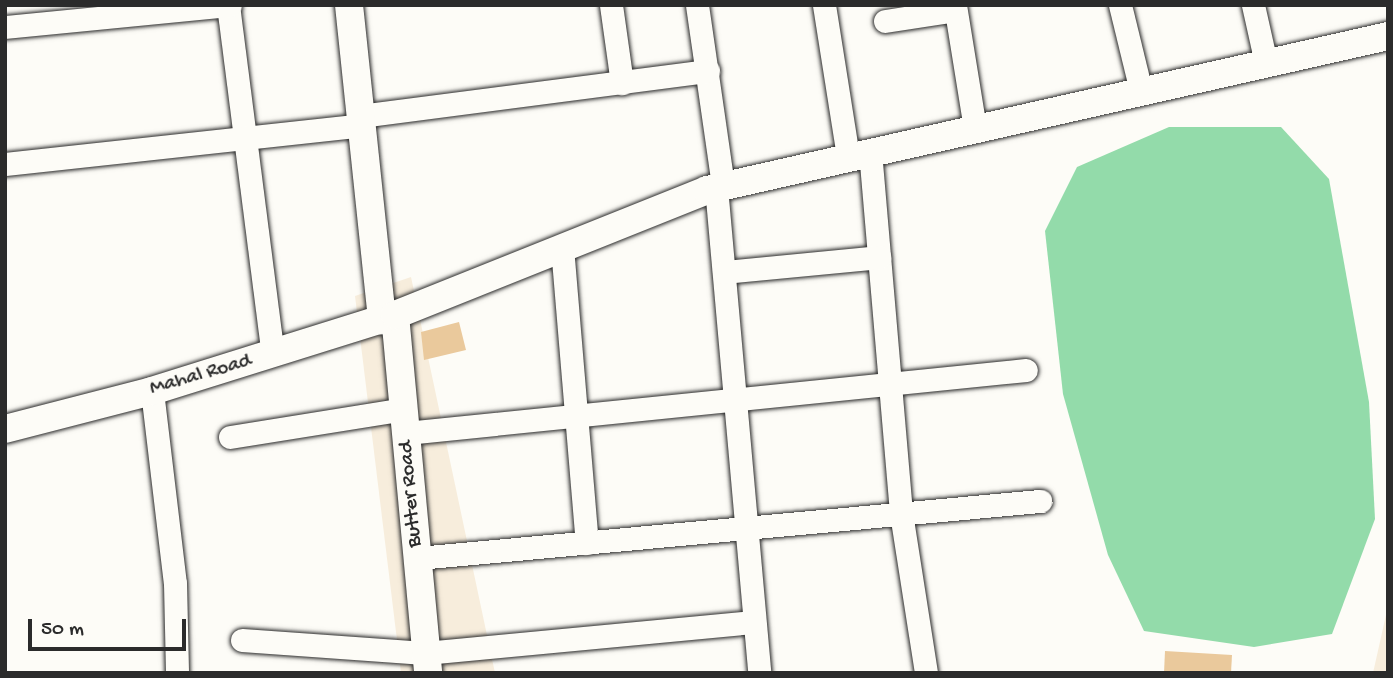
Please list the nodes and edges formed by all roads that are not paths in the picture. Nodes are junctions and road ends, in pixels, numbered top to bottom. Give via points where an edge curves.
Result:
1 (229, 5) edge
2 (349, 5) edge
3 (611, 5) edge
4 (697, 5) edge
5 (824, 5) edge
6 (1120, 5) edge
7 (1253, 5) edge
8 (955, 8) edge
9 (38, 15) edge
10 (885, 21) dead end
11 (5, 27) edge
12 (1388, 36) edge
13 (1266, 63) junction
14 (708, 71) junction
15 (622, 83) junction
16 (1141, 91) junction
17 (361, 121) junction
18 (975, 129) junction
19 (244, 138) junction
20 (859, 153) junction
21 (5, 164) edge
22 (719, 186) junction
23 (562, 247) junction
24 (879, 257) junction
25 (724, 272) junction
26 (389, 317) junction
27 (273, 354) junction
28 (1026, 370) dead end
29 (890, 383) junction
30 (152, 391) junction
31 (735, 399) junction
32 (576, 415) junction
33 (405, 421) junction
34 (5, 429) edge
35 (230, 437) dead end
36 (1040, 500) dead end
37 (901, 513) junction
38 (747, 528) junction
39 (587, 542) junction
40 (418, 558) junction
41 (754, 622) junction
42 (242, 640) dead end
43 (427, 663) edge
44 (177, 673) edge
45 (759, 673) edge
46 (926, 673) edge

1 - 9 street
1 - 19 street
2 - 17 street, Butter Road
3 - 15 street
4 - 14 street
5 - 20 street
6 - 16 street
7 - 13 street
8 - 10 street
8 - 18 street
9 - 11 street
12 - 13 street, Mahal Road
13 - 16 street, Mahal Road
14 - 15 street
14 - 22 street
15 - 17 street
16 - 18 street, Mahal Road
17 - 19 street
17 - 26 street, Butter Road
18 - 20 street, Mahal Road
19 - 21 street
19 - 27 street
20 - 22 street, Mahal Road
20 - 24 street
22 - 23 street, Mahal Road
22 - 25 street
23 - 26 street, Mahal Road
23 - 32 street
24 - 25 street
24 - 29 street
25 - 31 street
26 - 27 street, Mahal Road
26 - 33 street, Butter Road
27 - 30 street, Mahal Road
28 - 29 street
29 - 31 street
29 - 37 street
30 - 34 street, Mahal Road
30 - 44 street via 175,583
31 - 32 street
31 - 38 street
32 - 33 street
32 - 39 street
33 - 35 street
33 - 40 street, Butter Road
36 - 37 street
37 - 38 street
37 - 46 street
38 - 39 street
38 - 41 street
39 - 40 street
40 - 43 street, Butter Road
41 - 43 street
41 - 45 street
42 - 43 street

